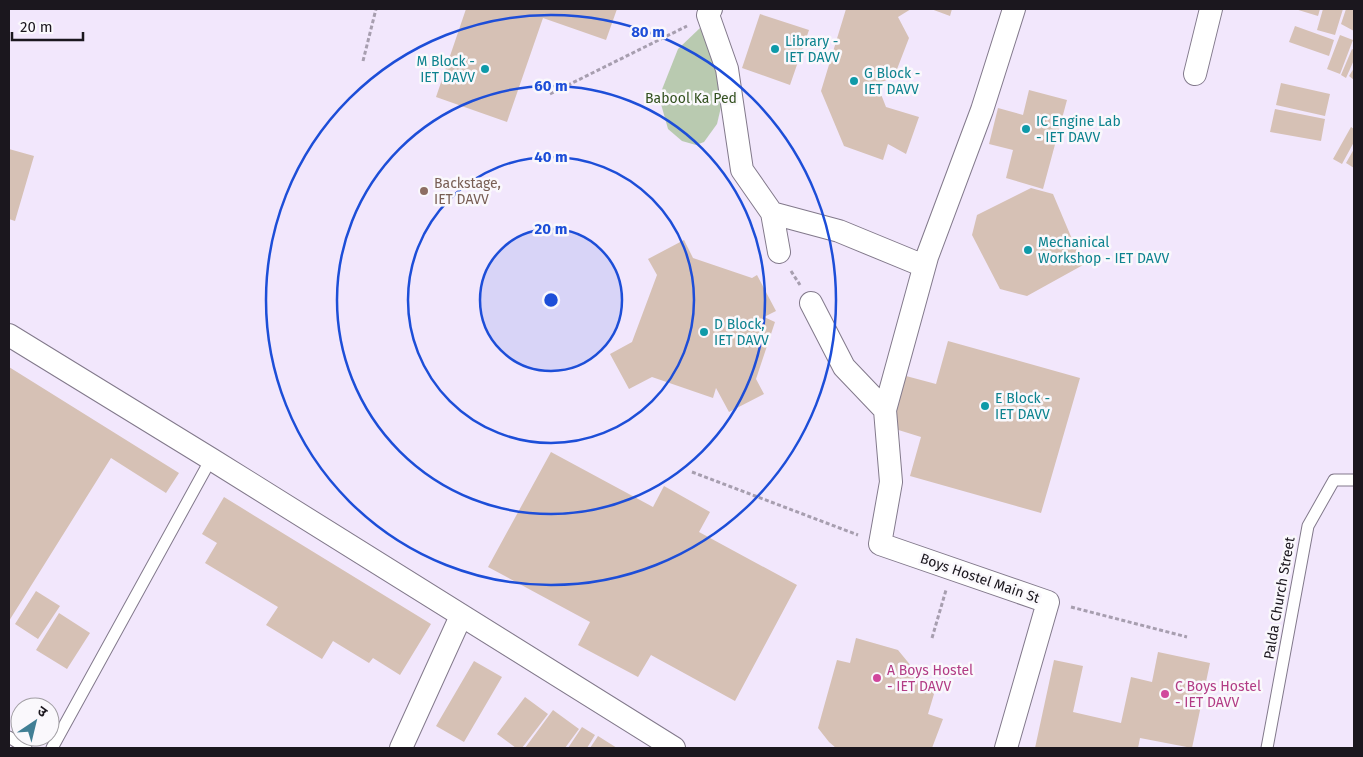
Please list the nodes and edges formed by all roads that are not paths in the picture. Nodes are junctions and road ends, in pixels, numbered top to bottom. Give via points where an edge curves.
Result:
1 (1014, 9) edge
2 (1211, 9) edge
3 (709, 12) edge
4 (1195, 74) dead end
5 (772, 213) junction
6 (779, 252) road end
7 (924, 266) junction
8 (811, 303) road end
9 (9, 335) edge
10 (885, 410) junction
11 (211, 459) junction
12 (1354, 480) edge
13 (461, 616) junction
14 (9, 737) edge
15 (26, 748) edge
16 (52, 748) edge
17 (401, 748) edge
18 (674, 748) edge
19 (1006, 748) edge
20 (1267, 748) edge

1 - 7 street via 982,110
2 - 4 street
3 - 5 street via 727,69 742,170
5 - 6 street
5 - 7 street via 839,232
7 - 10 street
8 - 10 street via 844,367
9 - 11 street
10 - 19 street, Boys Hostel Main St via 891,482 880,544 1048,602
11 - 13 street
11 - 16 lane
12 - 20 lane, Palda Church Street via 1334,480 1308,526
13 - 17 street
13 - 18 street
14 - 15 lane

